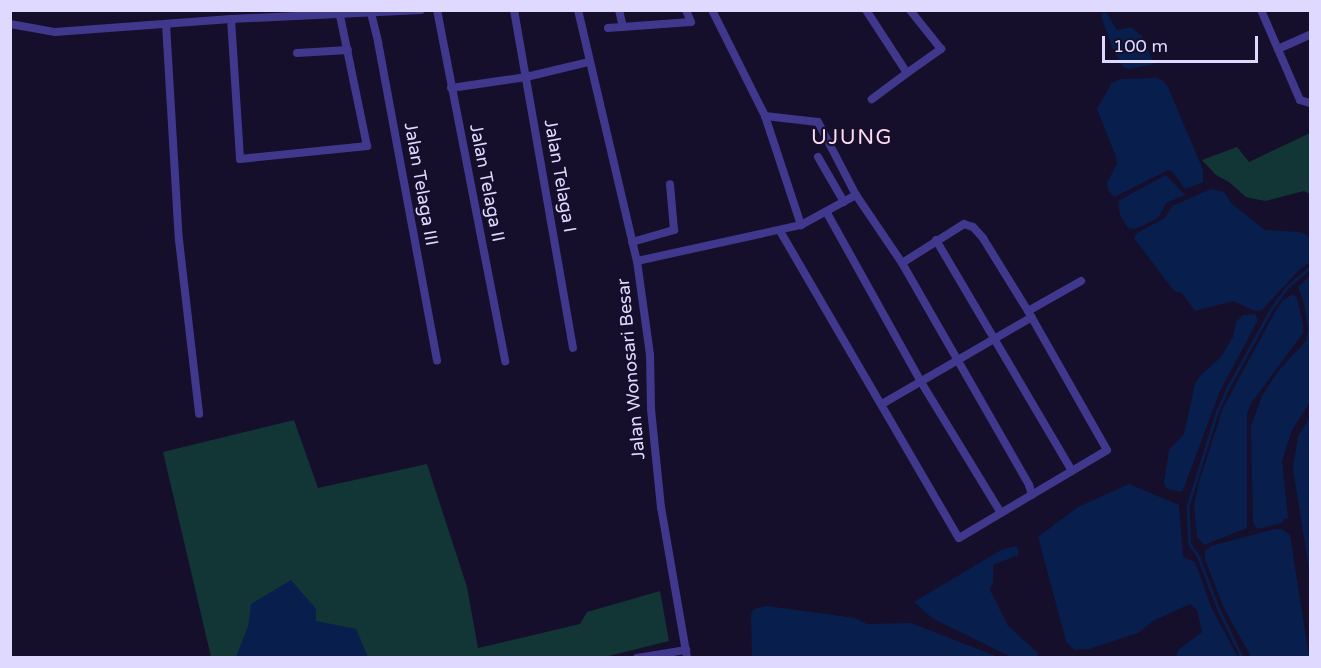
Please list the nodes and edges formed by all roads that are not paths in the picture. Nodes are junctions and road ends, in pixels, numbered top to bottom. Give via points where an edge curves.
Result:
1 (421, 10) edge
2 (438, 10) edge
3 (514, 10) edge
4 (578, 10) edge
5 (619, 10) edge
6 (686, 10) edge
7 (712, 10) edge
8 (866, 10) edge
9 (910, 10) edge
10 (1261, 10) edge
11 (370, 14) junction
12 (339, 16) junction
13 (231, 19) junction
14 (10, 24) edge
15 (166, 24) junction
16 (622, 27) junction
17 (608, 28) dead end
18 (1311, 35) edge
19 (1278, 49) junction
20 (348, 50) junction
21 (297, 53) dead end
22 (589, 62) junction
23 (907, 73) junction
24 (526, 77) junction
25 (451, 88) junction
26 (872, 99) dead end
27 (1311, 103) edge
28 (765, 116) junction
29 (819, 157) dead end
30 (670, 184) dead end
31 (856, 195) junction
32 (844, 202) junction
33 (826, 213) junction
34 (801, 225) junction
35 (780, 231) junction
36 (936, 240) junction
37 (632, 242) junction
38 (637, 261) junction
39 (902, 263) junction
40 (1081, 281) dead end
41 (1030, 314) junction
42 (994, 340) junction
43 (573, 348) dead end
44 (957, 360) junction
45 (437, 361) dead end
46 (505, 361) dead end
47 (921, 382) junction
48 (882, 404) junction
49 (199, 414) dead end
50 (1072, 471) junction
51 (1032, 495) junction
52 (1001, 513) junction
53 (687, 654) edge
54 (637, 657) edge

1 - 11 street
2 - 25 street, Jalan Telaga II
3 - 24 street, Jalan Telaga I
4 - 22 street, Jalan Wonosari Besar
5 - 16 street
6 - 16 street via 691,22
7 - 28 street
8 - 23 street
9 - 23 street via 941,49
10 - 19 street
11 - 12 street
11 - 45 street, Jalan Telaga III
12 - 13 street
12 - 20 street
13 - 15 street
13 - 20 street via 240,159 367,146
14 - 15 street via 54,32
15 - 49 street via 179,240
16 - 17 street
18 - 19 street
19 - 27 street via 1300,100
20 - 21 street
22 - 24 street
22 - 37 street, Jalan Wonosari Besar
23 - 26 street
24 - 25 street
24 - 43 street, Jalan Telaga I
25 - 46 street, Jalan Telaga II
28 - 31 street via 818,122
28 - 34 street
29 - 32 street
30 - 37 street via 674,230
31 - 32 street
31 - 39 street
32 - 33 street
33 - 34 street
33 - 47 street
34 - 35 street
35 - 38 street
35 - 48 street
36 - 39 street
36 - 41 street via 964,224 972,227 983,238
36 - 42 street
37 - 38 street, Jalan Wonosari Besar
38 - 53 street, Jalan Wonosari Besar via 650,355 651,409 662,507
39 - 44 street
40 - 41 street
41 - 42 street
41 - 50 street via 1107,450
42 - 44 street
42 - 50 street
44 - 47 street
44 - 51 street
47 - 48 street
47 - 52 street
48 - 52 street via 958,538
50 - 51 street
51 - 52 street
53 - 54 street

